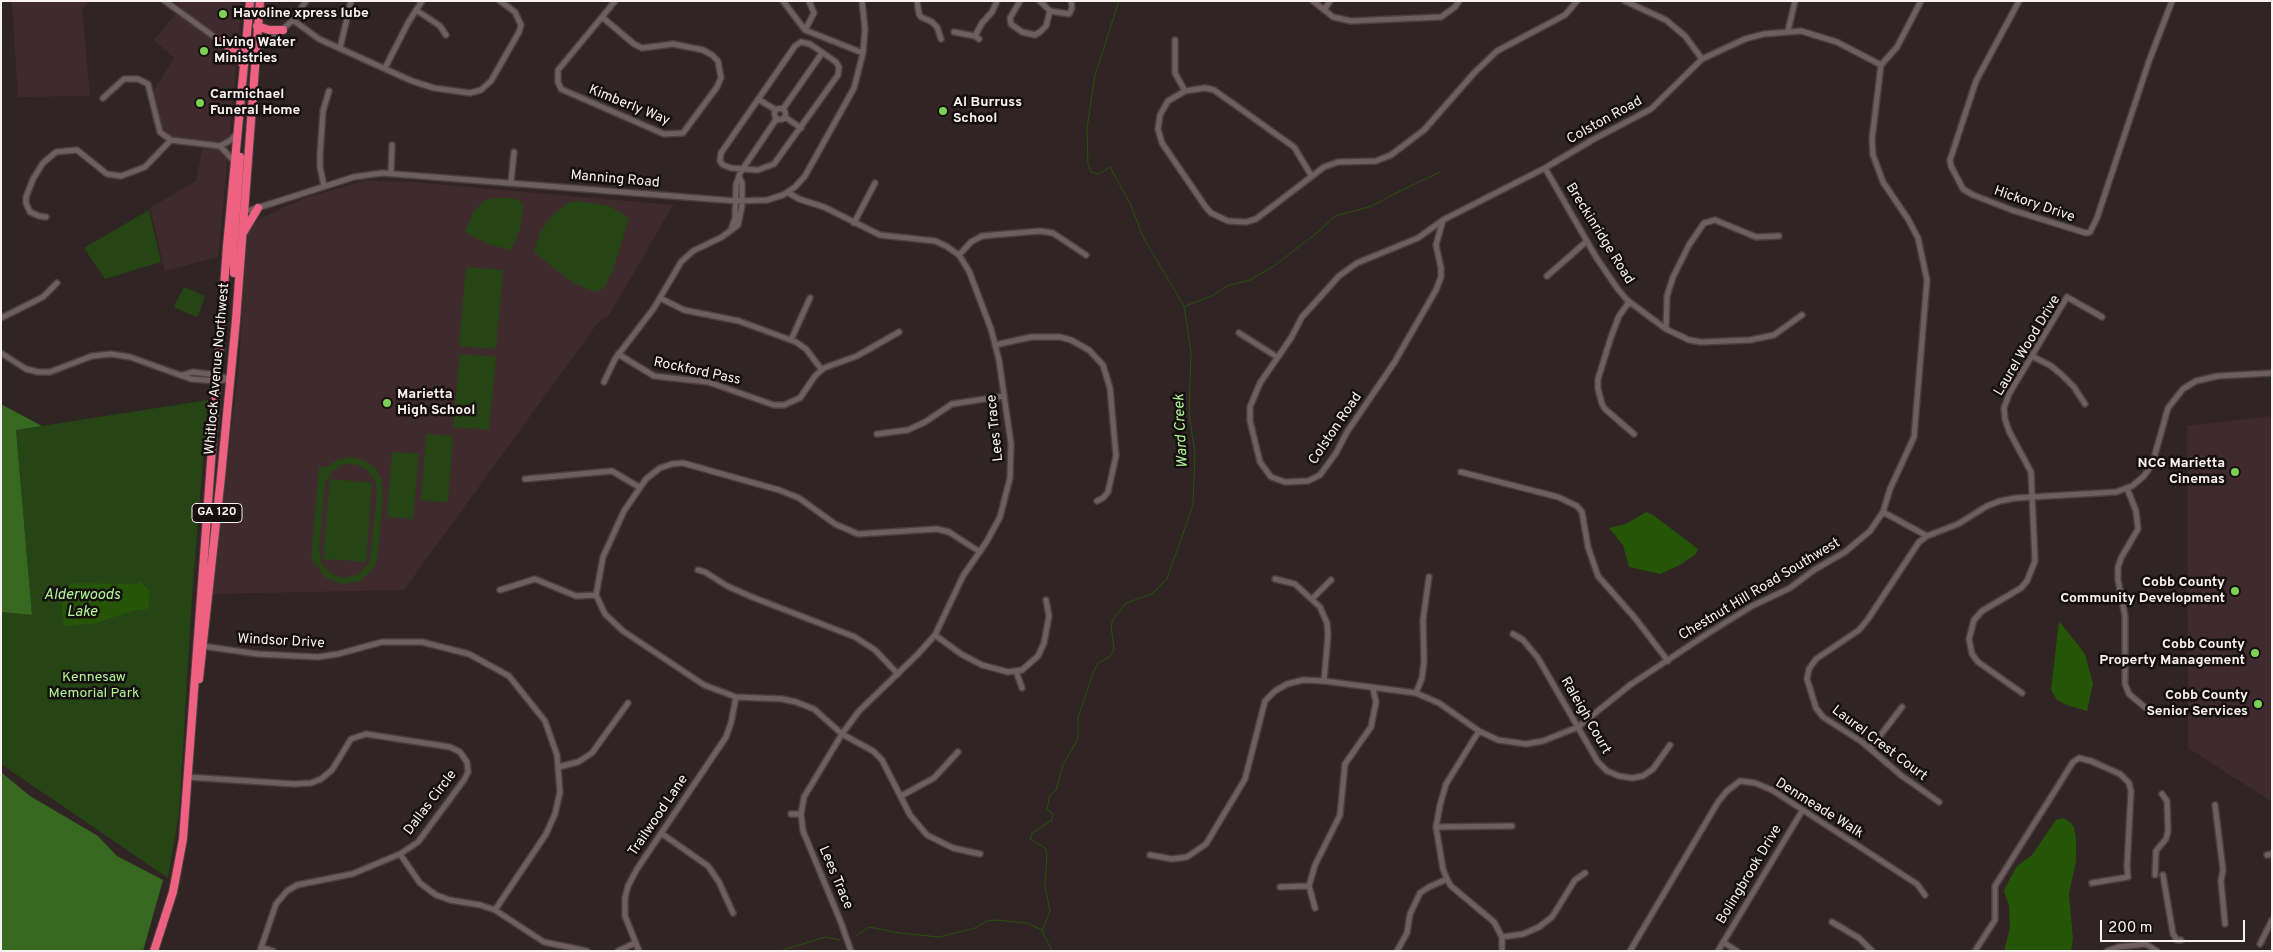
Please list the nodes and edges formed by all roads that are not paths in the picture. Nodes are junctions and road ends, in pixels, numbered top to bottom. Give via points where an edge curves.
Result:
1 (165, 1) edge
2 (250, 1) edge
3 (260, 1) edge
4 (306, 1) edge
5 (351, 1) edge
6 (422, 1) edge
7 (500, 1) edge
8 (615, 1) edge
9 (782, 1) edge
10 (809, 1) edge
11 (862, 1) edge
12 (917, 1) edge
13 (997, 1) edge
14 (1020, 1) edge
15 (1040, 1) edge
16 (1071, 1) edge
17 (1313, 1) edge
18 (1330, 1) edge
19 (1459, 1) edge
20 (1577, 1) edge
21 (1625, 1) edge
22 (1795, 1) edge
23 (1921, 1) edge
24 (2019, 1) edge
25 (2172, 1) edge
26 (416, 10) junction
27 (1324, 10) junction
28 (1050, 11) junction
29 (602, 17) junction
30 (293, 20) junction
31 (258, 26) junction
32 (283, 30) junction
33 (805, 30) junction
34 (1788, 31) junction
35 (954, 32) dead end
36 (446, 35) dead end
37 (940, 39) dead end
38 (1175, 40) dead end
39 (220, 41) junction
40 (244, 46) junction
41 (256, 46) junction
42 (340, 48) junction
43 (822, 53) junction
44 (863, 53) junction
45 (1702, 59) junction
46 (243, 65) junction
47 (1881, 65) junction
48 (385, 68) junction
49 (329, 91) dead end
50 (1185, 91) junction
51 (103, 98) dead end
52 (758, 99) junction
53 (783, 109) junction
54 (776, 110) junction
55 (784, 117) junction
56 (777, 118) junction
57 (801, 128) junction
58 (238, 132) junction
59 (170, 140) junction
60 (237, 141) junction
61 (392, 145) dead end
62 (220, 146) junction
63 (514, 152) dead end
64 (235, 163) junction
65 (1545, 168) junction
66 (742, 169) junction
67 (391, 173) junction
68 (1311, 175) junction
69 (511, 182) junction
70 (875, 183) dead end
71 (324, 186) junction
72 (789, 193) junction
73 (244, 196) junction
74 (739, 201) junction
75 (260, 208) junction
76 (237, 212) junction
77 (46, 217) dead end
78 (1443, 220) junction
79 (854, 223) junction
80 (1779, 236) dead end
81 (241, 239) junction
82 (1587, 241) junction
83 (959, 255) junction
84 (1086, 255) dead end
85 (1547, 276) dead end
86 (56, 283) dead end
87 (237, 290) junction
88 (660, 298) junction
89 (810, 298) dead end
90 (1629, 302) junction
91 (1802, 315) dead end
92 (2102, 317) dead end
93 (1, 318) edge
94 (1666, 329) junction
95 (899, 332) dead end
96 (1239, 333) dead end
97 (791, 340) junction
98 (996, 345) junction
99 (1, 353) edge
100 (618, 354) junction
101 (2032, 356) junction
102 (1278, 357) junction
103 (822, 370) junction
104 (2272, 373) edge
105 (218, 378) junction
106 (229, 379) junction
107 (604, 382) dead end
108 (1004, 396) junction
109 (2085, 404) dead end
110 (876, 434) dead end
111 (1634, 434) dead end
112 (1461, 472) dead end
113 (525, 479) dead end
114 (640, 487) junction
115 (2127, 488) junction
116 (2033, 497) junction
117 (1097, 500) dead end
118 (1883, 512) junction
119 (1927, 536) junction
120 (980, 552) junction
121 (698, 570) dead end
122 (1429, 577) dead end
123 (1276, 580) dead end
124 (1331, 580) dead end
125 (500, 590) dead end
126 (596, 595) junction
127 (1312, 599) junction
128 (1046, 600) dead end
129 (935, 634) junction
130 (1513, 634) dead end
131 (199, 646) junction
132 (1668, 661) junction
133 (1016, 671) junction
134 (898, 674) junction
135 (1324, 681) junction
136 (1022, 688) dead end
137 (1373, 688) junction
138 (1416, 693) junction
139 (2022, 693) dead end
140 (736, 697) junction
141 (628, 703) dead end
142 (1902, 707) dead end
143 (2147, 709) dead end
144 (1578, 727) junction
145 (1478, 731) junction
146 (842, 734) junction
147 (1670, 744) dead end
148 (1870, 749) junction
149 (958, 752) dead end
150 (558, 767) junction
151 (187, 776) junction
152 (2162, 794) dead end
153 (901, 796) junction
154 (1939, 802) dead end
155 (2215, 805) dead end
156 (1802, 811) junction
157 (792, 814) dead end
158 (801, 814) junction
159 (1512, 826) dead end
160 (1436, 827) junction
161 (661, 833) junction
162 (400, 854) junction
163 (980, 854) dead end
164 (1150, 856) dead end
165 (1586, 873) dead end
166 (2155, 875) dead end
167 (2163, 875) dead end
168 (1447, 879) junction
169 (2092, 883) dead end
170 (1309, 886) junction
171 (1280, 887) dead end
172 (1925, 896) dead end
173 (1315, 908) dead end
174 (495, 910) junction
175 (733, 913) dead end
176 (2272, 920) edge
177 (1832, 922) dead end
178 (2225, 924) dead end
179 (1502, 937) junction
180 (2181, 940) dead end
181 (1723, 942) junction
182 (635, 943) junction
183 (2260, 944) dead end
184 (261, 949) edge
185 (154, 951) edge
186 (274, 951) edge
187 (587, 951) edge
188 (618, 951) edge
189 (639, 951) edge
190 (851, 951) edge
191 (1397, 951) edge
192 (1502, 951) edge
193 (1630, 951) edge
194 (1718, 951) edge
195 (1737, 951) edge
196 (1872, 951) edge
197 (1975, 951) edge
198 (2107, 951) edge
199 (2157, 951) edge

1 - 39 street
2 - 40 highway, Whitlock Avenue Northwest / GA 120
3 - 31 highway, Whitlock Avenue Northwest / GA 120
4 - 30 street
5 - 42 street
6 - 26 street
7 - 48 street via 515,12 521,24 498,71 481,90 470,93 434,88
8 - 29 street, Kimberly Way
9 - 33 street
10 - 33 street via 814,13
11 - 44 street
12 - 37 street via 919,14 937,27
13 - 35 street via 977,37
14 - 28 street via 1010,18 1011,24 1022,32 1038,34 1046,26
15 - 28 street
16 - 28 street via 1069,14
17 - 27 street
18 - 27 street
19 - 27 street via 1447,14 1432,18 1351,21
20 - 68 street via 1565,15 1497,50 1424,130 1391,155 1376,160 1338,162
21 - 45 street via 1666,20 1685,36
22 - 34 street
23 - 47 street via 1897,47
24 - 25 street, Hickory Drive via 1976,82 1950,160 1951,166 1963,189 1973,195 2086,233 2090,232 2097,218
26 - 36 street via 440,26
26 - 48 street
29 - 29 street, Kimberly Way via 642,48 673,44 703,50 718,61 721,78 717,87 683,133 664,134 561,88 558,70
30 - 32 street
30 - 42 street via 319,39
31 - 32 highway
31 - 41 highway, Whitlock Avenue Northwest / GA 120
32 - 41 street
33 - 44 street
34 - 45 street, Colston Road via 1745,38
34 - 47 street, Colston Road via 1801,31 1837,42
38 - 50 street via 1175,73
39 - 40 street
39 - 46 highway via 237,52
40 - 41 street
40 - 46 highway, Whitlock Avenue Northwest / GA 120
41 - 73 highway, Whitlock Avenue Northwest / GA 120
42 - 48 street
43 - 52 street via 806,42 798,44
43 - 53 street
43 - 57 street via 837,63 839,72
44 - 72 street via 859,75 846,105 805,176
45 - 65 street, Colston Road via 1651,109
46 - 58 highway, Whitlock Avenue Northwest / GA 120
47 - 118 street, Chestnut Hill Road Southwest via 1873,155 1882,182 1918,238 1926,280 1914,437
49 - 71 street via 323,111 320,162
50 - 68 street via 1214,90 1294,147
50 - 68 street via 1168,101 1160,115 1158,129 1162,144 1210,213 1235,223 1256,219
51 - 59 street via 124,79 138,79 148,84 160,132
52 - 54 street
52 - 66 street via 720,155 723,165
53 - 54 street
53 - 55 street
54 - 56 street
55 - 56 street
55 - 57 street
56 - 66 street
57 - 66 street via 772,165 760,170
58 - 60 highway, Whitlock Avenue Northwest / GA 120
58 - 62 street
59 - 62 street
59 - 77 street via 145,167 121,176 107,174 77,150 56,152 43,163 26,197 30,212
60 - 64 highway, Whitlock Avenue Northwest / GA 120
60 - 76 highway via 240,157
61 - 67 street
62 - 64 street
63 - 69 street
64 - 76 highway, Whitlock Avenue Northwest / GA 120
65 - 78 street, Colston Road
65 - 82 street, Breckinridge Road
66 - 74 street via 736,185
67 - 69 street, Manning Road
67 - 71 street, Manning Road via 354,177
69 - 74 street, Manning Road
70 - 79 street
71 - 75 street, Manning Road
72 - 74 street, Manning Road via 767,200
72 - 79 street
73 - 75 highway
73 - 76 highway, Whitlock Avenue Northwest / GA 120
74 - 88 street via 731,230 689,254
75 - 76 street, Manning Road
75 - 81 highway
76 - 81 highway, Whitlock Avenue Northwest / GA 120
76 - 87 highway via 234,261
76 - 105 highway, Whitlock Avenue Northwest / GA 120
78 - 102 street, Colston Road via 1418,238 1358,263 1339,276 1302,317
78 - 102 street, Colston Road via 1436,245 1441,277 1419,322 1320,475 1301,483 1271,477 1260,462 1254,442 1250,406 1260,383
79 - 83 street via 887,237 941,243
80 - 94 street via 1756,237 1715,220 1704,223 1673,277 1667,296
81 - 87 highway, Whitlock Avenue Northwest / GA 120
82 - 85 street
82 - 90 street, Breckinridge Road
83 - 84 street via 982,236 1040,231 1053,233
83 - 98 street, Lees Trace
86 - 93 street via 43,297
87 - 106 highway, Whitlock Avenue Northwest / GA 120
88 - 97 street via 684,310 731,319
88 - 100 street
89 - 97 street
90 - 94 street, Breckinridge Road
90 - 111 street via 1611,337 1598,389 1605,408
91 - 94 street, Breckinridge Road via 1774,334 1750,340 1701,342
92 - 101 street, Laurel Wood Drive via 2067,297
95 - 103 street via 857,356
96 - 102 street
97 - 103 street via 806,349
98 - 108 street, Lees Trace
98 - 117 street via 1031,337 1060,338 1083,346 1098,357 1110,388 1116,456 1108,492
99 - 105 street via 26,369 38,372 50,372 92,356 110,354 130,357 183,375 192,372
100 - 103 street, Rockford Pass via 654,376 713,384 777,405 800,398
100 - 107 street
101 - 109 street via 2062,375
101 - 116 street, Laurel Wood Drive via 2004,408 2009,430 2031,472
104 - 115 street via 2218,376 2183,389 2168,408 2152,466
105 - 106 street
105 - 131 highway, Whitlock Avenue Northwest / GA 120
106 - 131 highway, Whitlock Avenue Northwest / GA 120 via 221,477
108 - 110 street via 952,404 908,430
108 - 120 street, Lees Trace via 1011,444 1010,478 1000,517
112 - 132 street via 1558,497 1578,506 1598,576
113 - 114 street via 612,470
114 - 120 street via 660,468 683,464 779,490 799,498 835,524 858,534 937,530 949,532
114 - 126 street via 603,557
115 - 116 street via 2116,492
115 - 143 street via 2136,511 2138,529 2118,567 2125,616 2125,684 2129,694
116 - 119 street via 1987,506 1958,524
116 - 139 street, Laurel Wood Drive via 2035,545 2032,572 2021,588 1982,611 1974,620 1969,639 1972,654 1978,662
118 - 119 street
118 - 132 street, Chestnut Hill Road Southwest via 1870,531 1845,552 1790,588 1730,618
119 - 148 street, Laurel Crest Court via 1919,542 1859,630 1816,660 1809,669 1807,679 1816,708 1823,717
120 - 129 street, Lees Trace via 963,576
121 - 134 street via 752,597 855,637 875,650
122 - 138 street via 1423,620 1424,661
123 - 127 street via 1295,584
124 - 127 street
125 - 126 street via 535,579 576,596
126 - 140 street via 605,614 623,631 697,681
127 - 135 street via 1320,607 1328,628
128 - 133 street via 1049,616 1041,651 1033,662
129 - 133 street via 982,665
129 - 134 street, Lees Trace
130 - 144 street, Raleigh Court via 1523,640 1538,658
131 - 150 street, Windsor Drive via 258,654 318,657 382,642 410,641 432,643 469,654 503,671 522,690 545,721
131 - 151 highway, Whitlock Avenue Northwest / GA 120
132 - 144 street, Chestnut Hill Road Southwest via 1630,685
133 - 136 street
134 - 146 street, Lees Trace via 865,704
135 - 137 street, Chestnut Hill Road Southwest
135 - 164 street, Chestnut Hill Road Southwest via 1293,681 1265,701 1245,779 1206,844 1187,857
137 - 138 street, Chestnut Hill Road Southwest
137 - 170 street via 1376,702 1371,727 1345,764 1340,816 1315,865
138 - 145 street, Chestnut Hill Road Southwest via 1439,703
140 - 146 street via 782,699 805,704
140 - 161 street, Trailwood Lane via 728,733
141 - 150 street via 592,753 578,762
142 - 148 street
144 - 145 street, Chestnut Hill Road Southwest via 1526,744 1498,740
144 - 147 street, Raleigh Court via 1598,762 1619,776 1643,776 1653,769
145 - 160 street via 1446,784
146 - 153 street via 873,751 882,760
146 - 158 street, Lees Trace via 808,788
148 - 154 street, Laurel Crest Court
149 - 153 street via 934,778
150 - 174 street, Windsor Drive via 560,792 551,825
151 - 162 street, Dallas Circle via 311,783 329,773 346,744 362,734 454,748 465,758 468,766 466,776 422,838
151 - 185 highway, Whitlock Avenue Northwest / GA 120 via 177,874
152 - 166 street via 2167,801 2168,831 2156,851
153 - 163 street via 910,815 927,835 953,848
155 - 178 street via 2223,870
156 - 172 street, Denmeade Walk via 1917,884
156 - 181 street, Bolingbrook Drive
156 - 193 street, Denmeade Walk via 1772,790 1755,783 1740,781 1735,784 1718,802
157 - 158 street
158 - 190 street, Lees Trace via 805,838
159 - 160 street
160 - 168 street
161 - 175 street via 708,866
161 - 182 street, Trailwood Lane via 633,874 626,891 625,916
162 - 174 street via 420,882 436,895
162 - 184 street, Dallas Circle via 344,876 287,891 276,904
165 - 179 street via 1575,880 1552,917 1539,927 1524,934
167 - 180 street via 2173,934
168 - 179 street via 1465,899 1490,916
168 - 191 street via 1420,893 1412,908 1407,933
169 - 197 street via 2128,877 2132,798 2129,783 2113,770 2079,758 2073,762 1995,886 1995,920
170 - 171 street
170 - 173 street
174 - 187 street via 544,942
176 - 183 street
177 - 196 street via 1859,938
179 - 192 street
181 - 194 street, Bolingbrook Drive
181 - 195 street
182 - 188 street
182 - 189 street, Trailwood Lane
184 - 186 street
198 - 199 street via 2146,944

